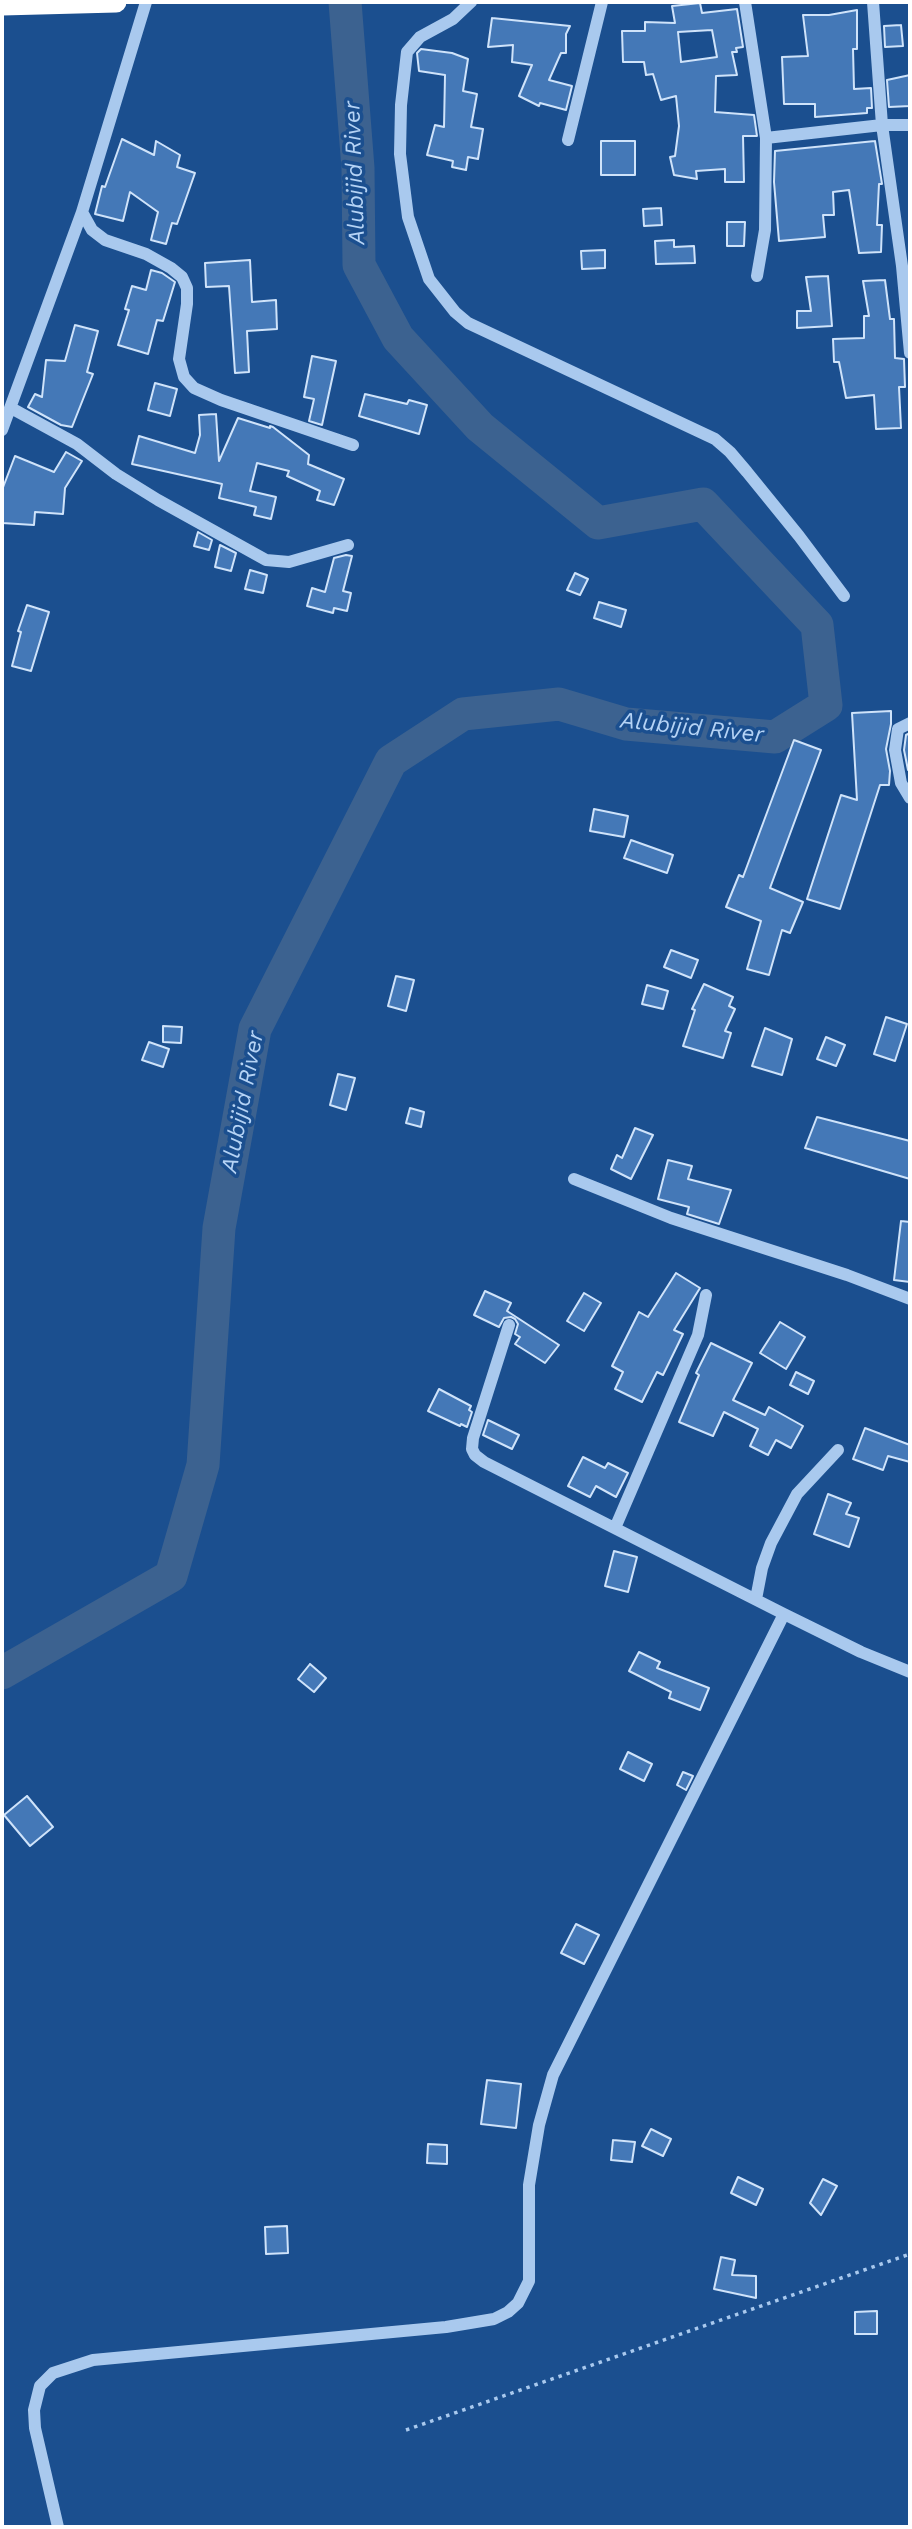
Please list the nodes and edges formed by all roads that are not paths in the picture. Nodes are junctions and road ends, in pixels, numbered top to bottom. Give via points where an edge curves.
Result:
1 (116, 2) edge
2 (146, 2) edge
3 (471, 2) edge
4 (602, 2) edge
5 (745, 2) edge
6 (873, 2) edge
7 (2, 5) edge
8 (882, 125) junction
9 (910, 125) edge
10 (766, 138) junction
11 (568, 140) dead end
12 (82, 212) junction
13 (906, 266) edge
14 (757, 276) dead end
15 (910, 353) edge
16 (11, 408) junction
17 (2, 430) edge
18 (353, 445) dead end
19 (348, 545) dead end
20 (844, 596) dead end
21 (910, 723) edge
22 (910, 798) edge
23 (574, 1179) dead end
24 (706, 1295) dead end
25 (910, 1298) edge
26 (509, 1325) dead end
27 (838, 1450) dead end
28 (615, 1528) junction
29 (756, 1600) junction
30 (784, 1614) junction
31 (910, 1672) edge
32 (58, 2527) edge

1 - 7 highway
2 - 12 street
3 - 20 street via 453,19 420,37 407,52 400,155 408,217 429,279 468,323 715,439 764,493
4 - 11 street
5 - 10 street
6 - 8 street
8 - 9 street
8 - 10 street
8 - 13 street
10 - 14 street via 765,230
12 - 16 street
12 - 18 street via 92,230 105,240 146,254 182,277 187,304 179,359 184,377 194,388
13 - 15 street
16 - 17 street
16 - 19 street via 77,444 148,494 266,560 289,562
21 - 22 street via 898,729 895,750 901,783
23 - 25 street via 671,1218
24 - 28 street via 694,1346
26 - 28 street via 473,1438 475,1455
27 - 29 street via 797,1494 771,1543
28 - 29 street
29 - 30 street
30 - 31 street
30 - 32 street via 553,2076 529,2185 529,2281 518,2303 494,2319 446,2327 93,2360 52,2373 40,2386 34,2428

